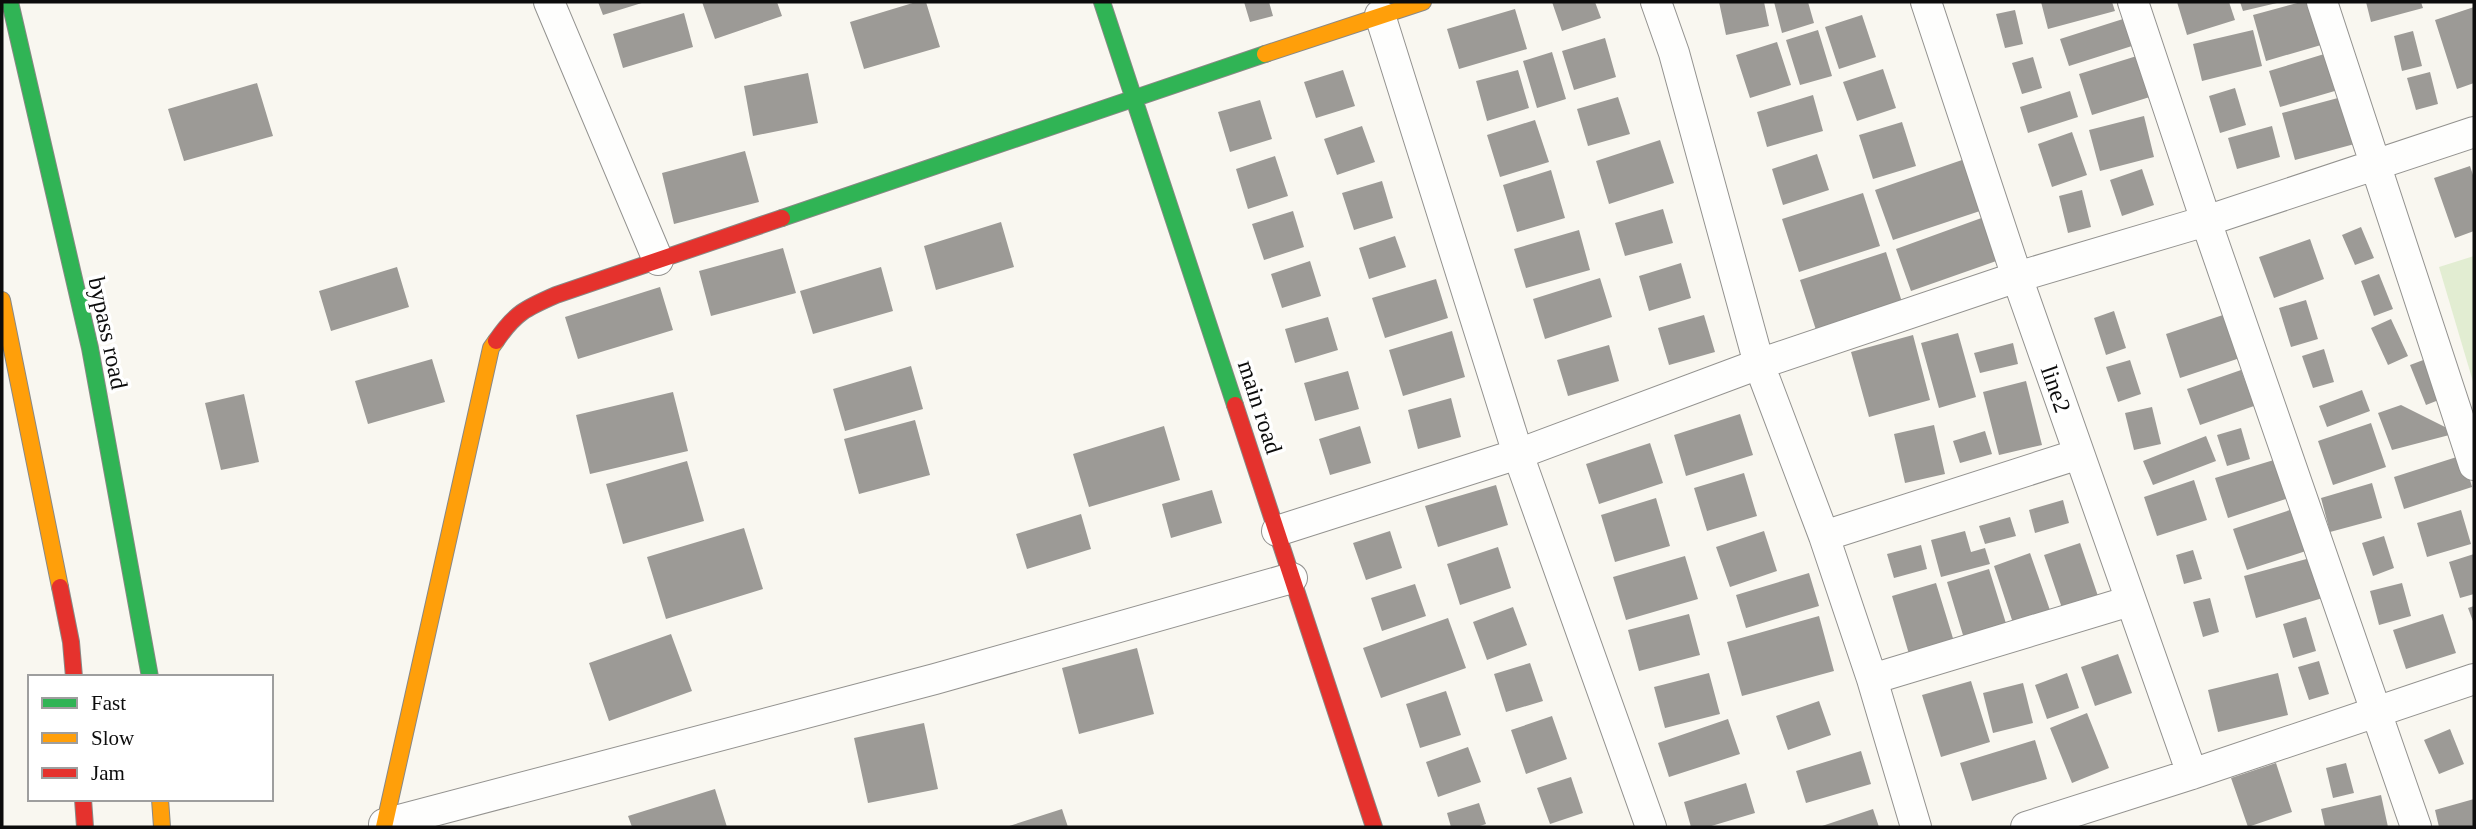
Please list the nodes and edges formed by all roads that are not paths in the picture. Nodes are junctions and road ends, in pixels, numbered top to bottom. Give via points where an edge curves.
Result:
1 (10, 2) edge
2 (549, 2) edge
3 (1101, 2) edge
4 (1423, 2) edge
5 (1656, 2) edge
6 (1926, 2) edge
7 (2133, 2) edge
8 (2322, 2) edge
9 (1380, 15) junction
10 (1133, 96) junction
11 (2474, 132) edge
12 (2377, 166) junction
13 (2206, 221) junction
14 (658, 260) junction
15 (2017, 277) junction
16 (2, 300) edge
17 (1759, 364) junction
18 (1518, 454) junction
19 (2079, 454) junction
20 (2474, 465) edge
21 (1277, 531) junction
22 (1824, 536) junction
23 (1292, 578) junction
24 (2130, 601) junction
25 (74, 675) edge
26 (150, 675) edge
27 (2474, 678) edge
28 (1872, 679) junction
29 (2376, 712) junction
30 (2192, 774) junction
31 (83, 801) edge
32 (160, 801) edge
33 (384, 825) edge
34 (85, 827) edge
35 (162, 827) edge
36 (1374, 827) edge
37 (1651, 827) edge
38 (1916, 827) edge
39 (2026, 827) edge
40 (2416, 827) edge

1 - 26 street, bypass road via 90,348
2 - 14 street
3 - 10 street, main road
4 - 9 street
5 - 17 street via 1674,52
6 - 15 street, line2
7 - 13 street
8 - 12 street
9 - 10 street
9 - 18 street
10 - 14 street
10 - 21 street, main road
11 - 12 street
12 - 13 street
12 - 20 street
13 - 15 street
13 - 29 street
14 - 33 street via 524,309 491,348
15 - 17 street
15 - 19 street, line2
16 - 25 street
17 - 18 street
17 - 22 street
18 - 21 street
18 - 37 street
19 - 22 street
19 - 24 street, line2
21 - 23 street, main road
22 - 28 street
23 - 33 street via 935,679
23 - 36 street, main road
24 - 28 street
24 - 30 street, line2
27 - 29 street
28 - 38 street
29 - 30 street
29 - 40 street
30 - 39 street
31 - 34 street
32 - 35 street

